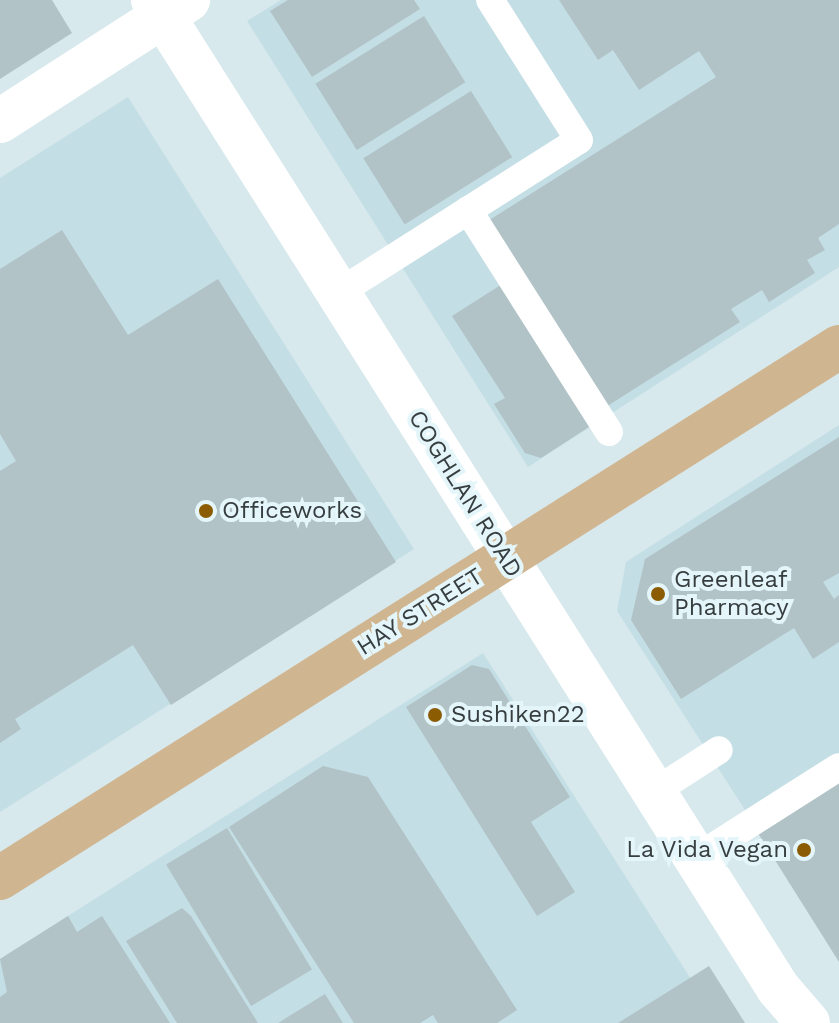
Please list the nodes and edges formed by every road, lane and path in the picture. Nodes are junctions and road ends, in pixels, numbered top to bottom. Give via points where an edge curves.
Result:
1 (490, 0) edge
2 (168, 5) edge
3 (0, 121) edge
4 (468, 210) junction
5 (338, 293) junction
6 (839, 347) edge
7 (609, 432) dead end
8 (505, 558) junction
9 (719, 750) dead end
10 (839, 767) edge
11 (654, 792) junction
12 (696, 858) junction
13 (0, 878) edge
14 (785, 1005) edge
15 (808, 1023) edge

1 - 4 lane via 579,140
2 - 3 street
2 - 5 street, COGHLAN ROAD
4 - 5 lane
4 - 7 lane
5 - 8 street, COGHLAN ROAD
6 - 8 main road, HAY STREET
8 - 11 street, COGHLAN ROAD
8 - 13 main road, HAY STREET
9 - 11 lane
10 - 12 lane
11 - 12 street, COGHLAN ROAD
12 - 14 street, COGHLAN ROAD
14 - 15 street, COGHLAN ROAD

